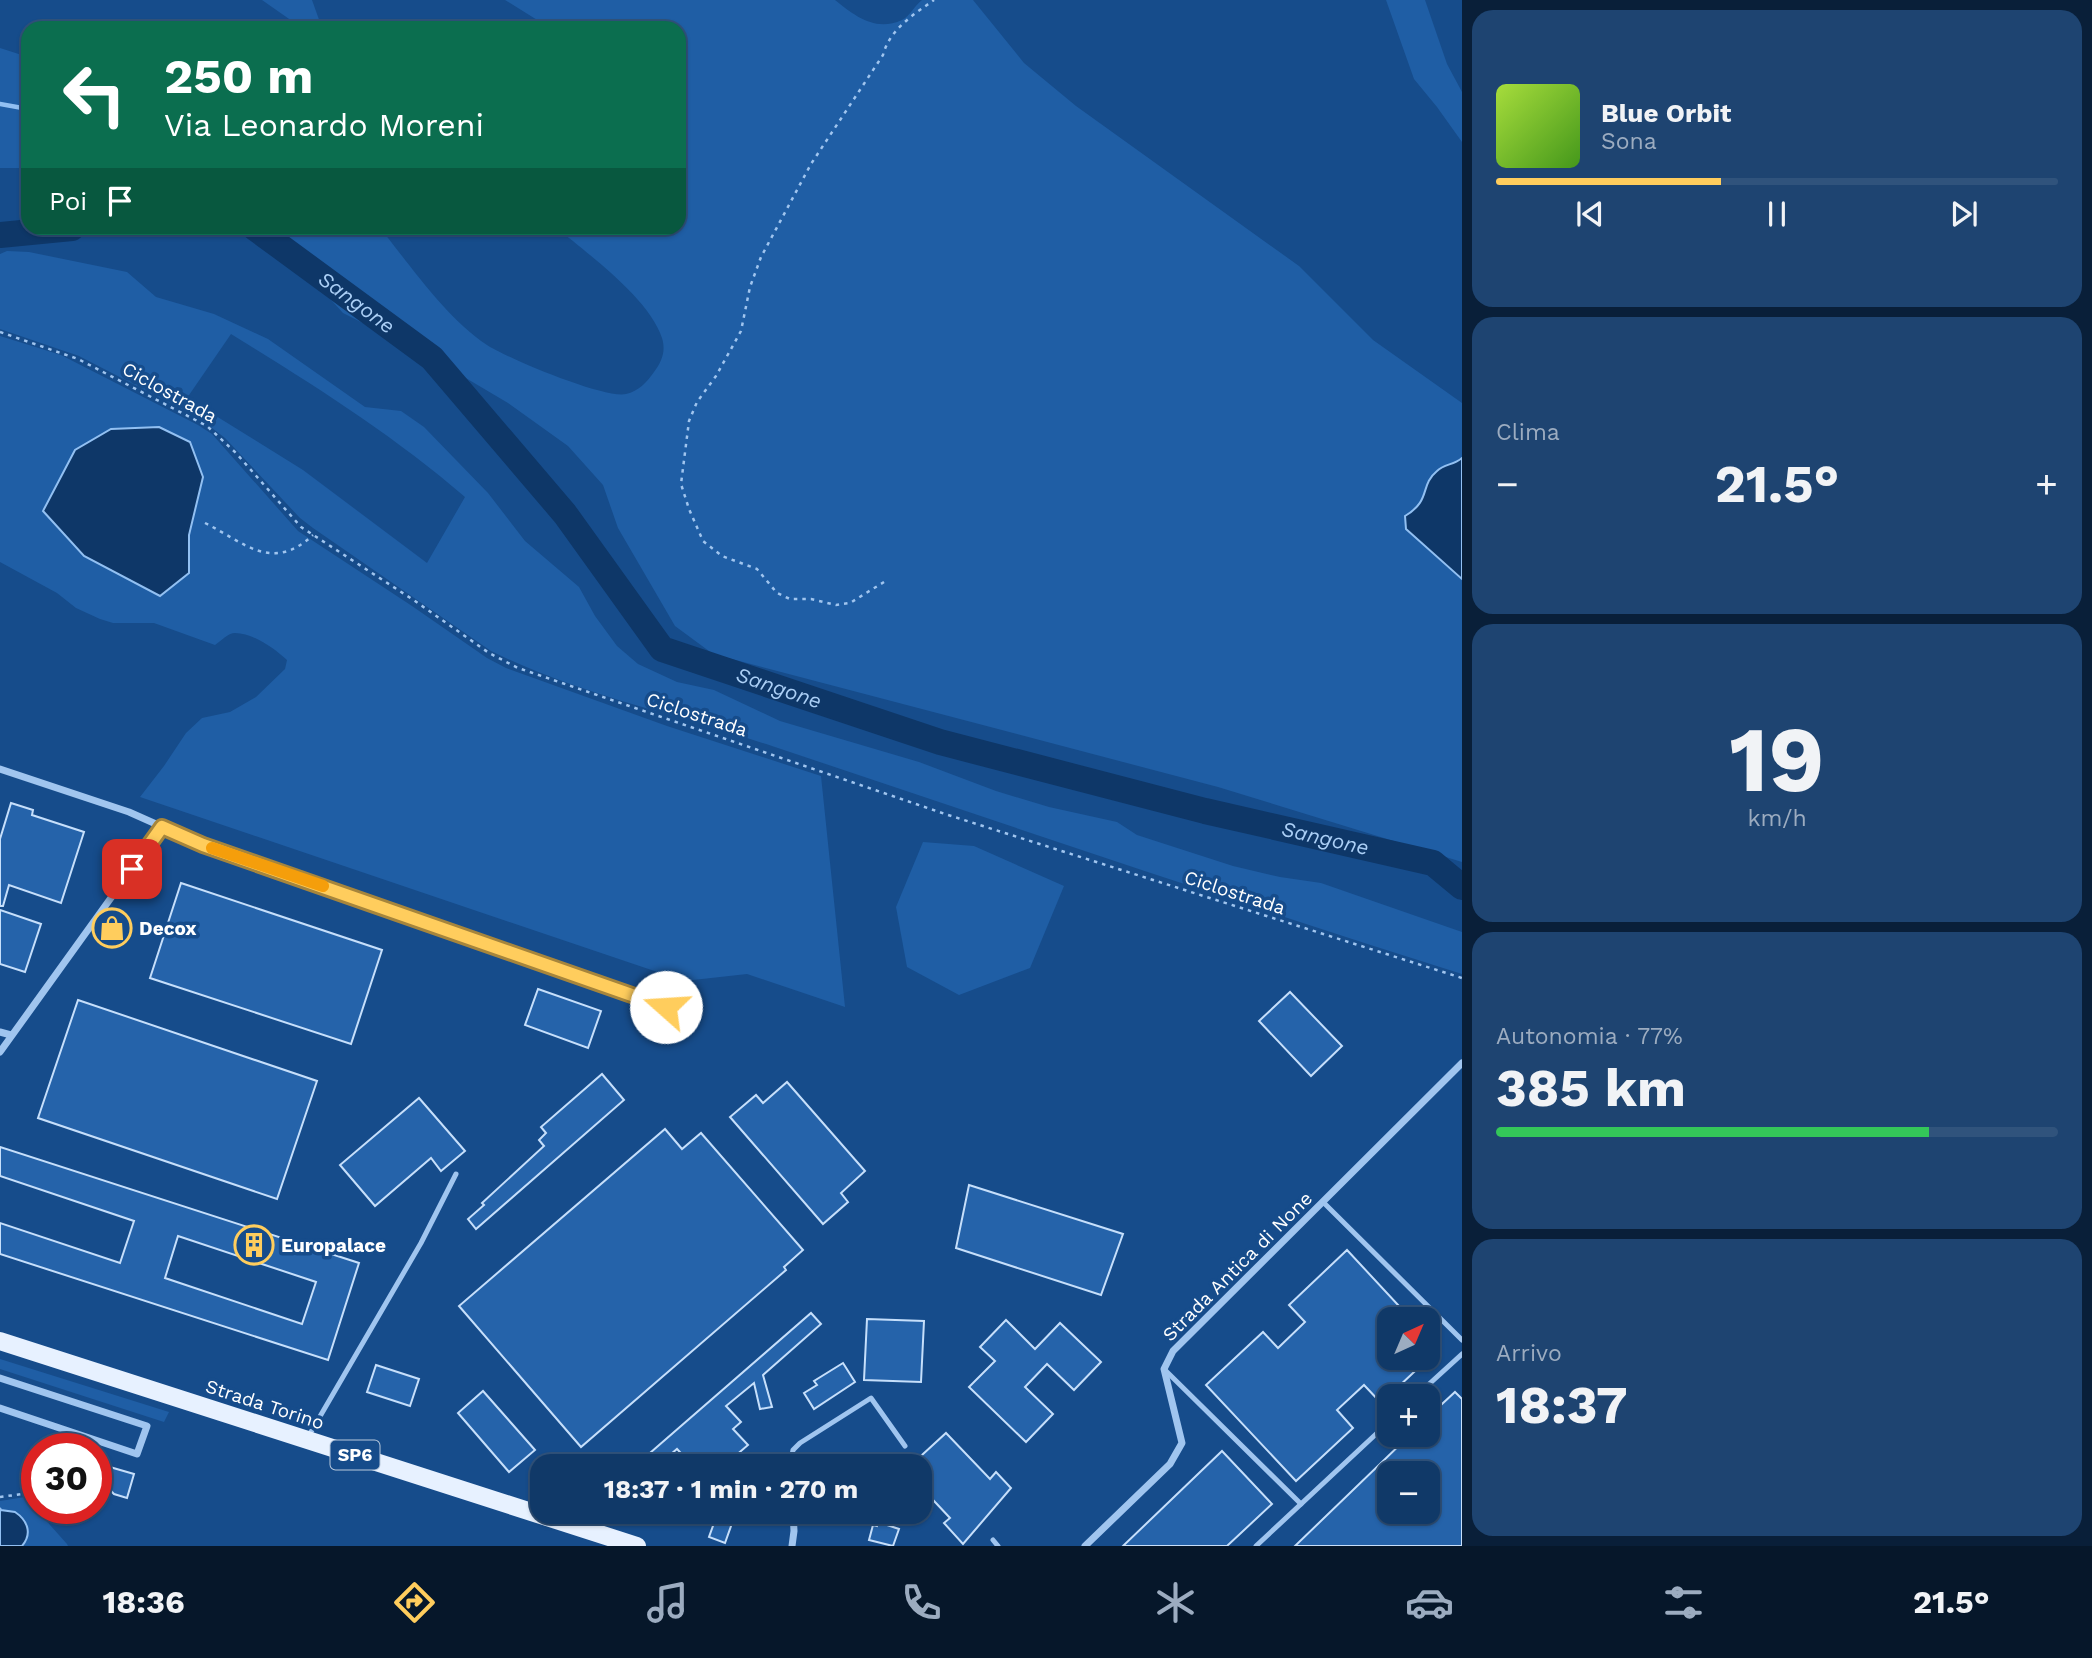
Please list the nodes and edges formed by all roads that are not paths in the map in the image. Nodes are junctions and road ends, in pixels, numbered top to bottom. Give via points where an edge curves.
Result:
1 (0, 769) edge
2 (162, 827) junction
3 (666, 1007) dead end
4 (0, 1032) edge
5 (11, 1035) junction
6 (0, 1052) edge
7 (1462, 1063) edge
8 (456, 1174) dead end
9 (1323, 1202) junction
10 (1462, 1340) edge
11 (0, 1341) edge
12 (1462, 1354) edge
13 (1164, 1370) junction
14 (0, 1377) edge
15 (1429, 1384) edge
16 (0, 1408) edge
17 (1377, 1433) edge
18 (306, 1440) junction
19 (905, 1446) dead end
20 (793, 1454) edge
21 (1301, 1504) junction
22 (793, 1524) edge
23 (993, 1540) dead end
24 (637, 1546) edge
25 (792, 1546) edge
26 (998, 1546) edge
27 (1085, 1546) edge
28 (1256, 1546) edge

1 - 2 street
2 - 3 street
2 - 5 street
4 - 5 street
5 - 6 street
7 - 9 street, Strada Antica di None
8 - 18 lane
9 - 10 lane
9 - 13 street, Strada Antica di None via 1173,1351
11 - 18 main road, Strada Torino / SP6
12 - 15 lane
13 - 21 lane
13 - 27 street, Strada Antica di None via 1182,1443 1170,1464
14 - 16 street via 147,1426 137,1454
17 - 21 lane
18 - 24 main road, Strada Torino / SP6
19 - 20 lane via 871,1398 800,1443
21 - 28 lane
22 - 25 street
23 - 26 lane

